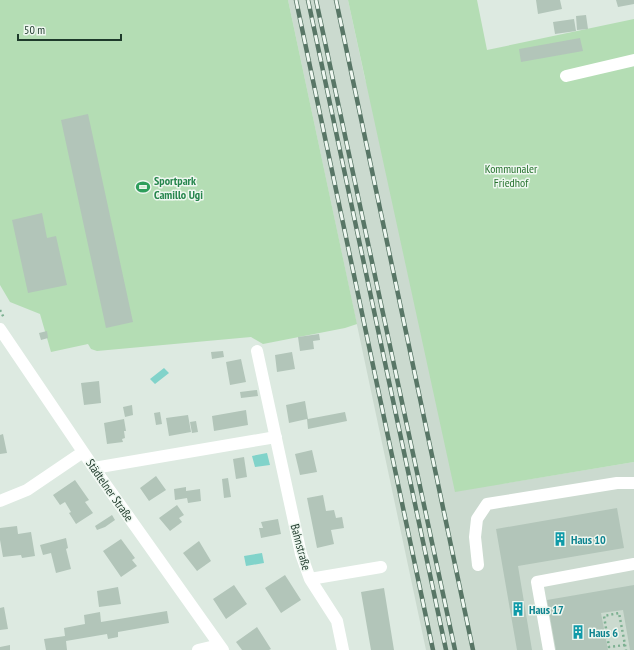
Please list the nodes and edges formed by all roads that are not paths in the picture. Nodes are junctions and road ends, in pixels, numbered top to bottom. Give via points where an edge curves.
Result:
1 (634, 60) edge
2 (566, 76) dead end
3 (0, 329) edge
4 (257, 351) dead end
5 (276, 437) junction
6 (83, 452) junction
7 (94, 468) junction
8 (634, 484) edge
9 (0, 501) edge
10 (634, 564) edge
11 (478, 565) dead end
12 (381, 567) dead end
13 (310, 579) junction
14 (221, 648) edge
15 (198, 650) edge
16 (343, 650) edge
17 (549, 650) edge

1 - 2 street
3 - 6 street, Städtelner Straße
4 - 5 street, Bahnstraße
5 - 7 street
5 - 13 street, Bahnstraße via 301,554
6 - 7 street, Städtelner Straße
6 - 9 street via 27,490
7 - 14 street, Städtelner Straße
8 - 11 street via 617,483 487,504 477,519 475,537
10 - 17 street via 537,582
12 - 13 street
13 - 16 street, Bahnstraße via 337,621
14 - 15 street

